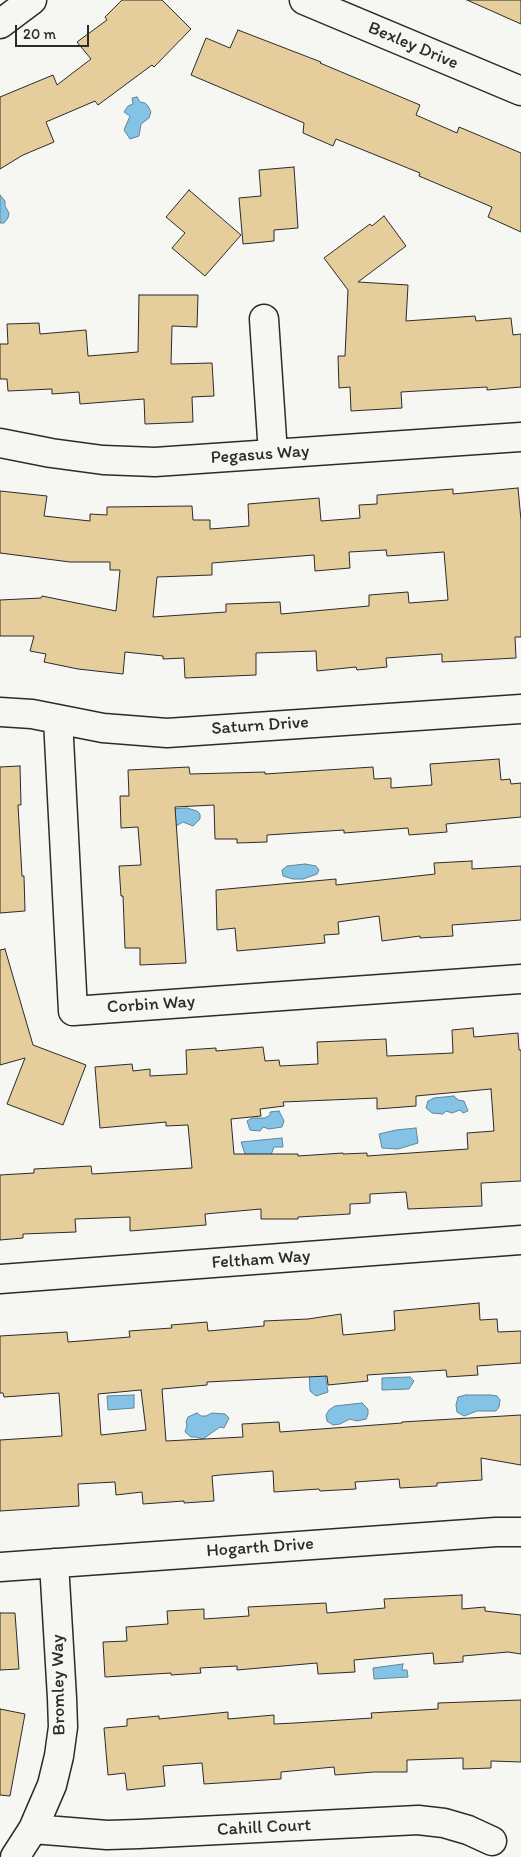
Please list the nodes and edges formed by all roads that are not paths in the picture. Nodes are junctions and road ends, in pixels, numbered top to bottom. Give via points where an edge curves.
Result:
1 (32, 0) edge
2 (304, 0) edge
3 (0, 24) edge
4 (521, 91) edge
5 (264, 319) dead end
6 (521, 437) edge
7 (0, 443) edge
8 (274, 454) junction
9 (521, 708) edge
10 (0, 712) edge
11 (58, 720) junction
12 (521, 979) edge
13 (521, 1240) edge
14 (0, 1279) edge
15 (521, 1532) edge
16 (54, 1563) junction
17 (0, 1567) edge
18 (34, 1829) junction
19 (492, 1841) dead end
20 (15, 1857) edge

1 - 3 street
2 - 4 street, Bexley Drive
5 - 8 street
6 - 8 street, Pegasus Way
7 - 8 street, Pegasus Way via 102,460 156,462
9 - 11 street, Saturn Drive via 167,733 103,728
10 - 11 street, Saturn Drive
11 - 12 street, Corbin Way via 73,1011
13 - 14 street, Feltham Way
15 - 16 street, Hogarth Drive
16 - 17 street, Hogarth Drive
16 - 18 street, Bromley Way via 63,1727 52,1785
18 - 19 street, Cahill Court via 107,1835 418,1820 444,1823
18 - 20 street, Bromley Way

